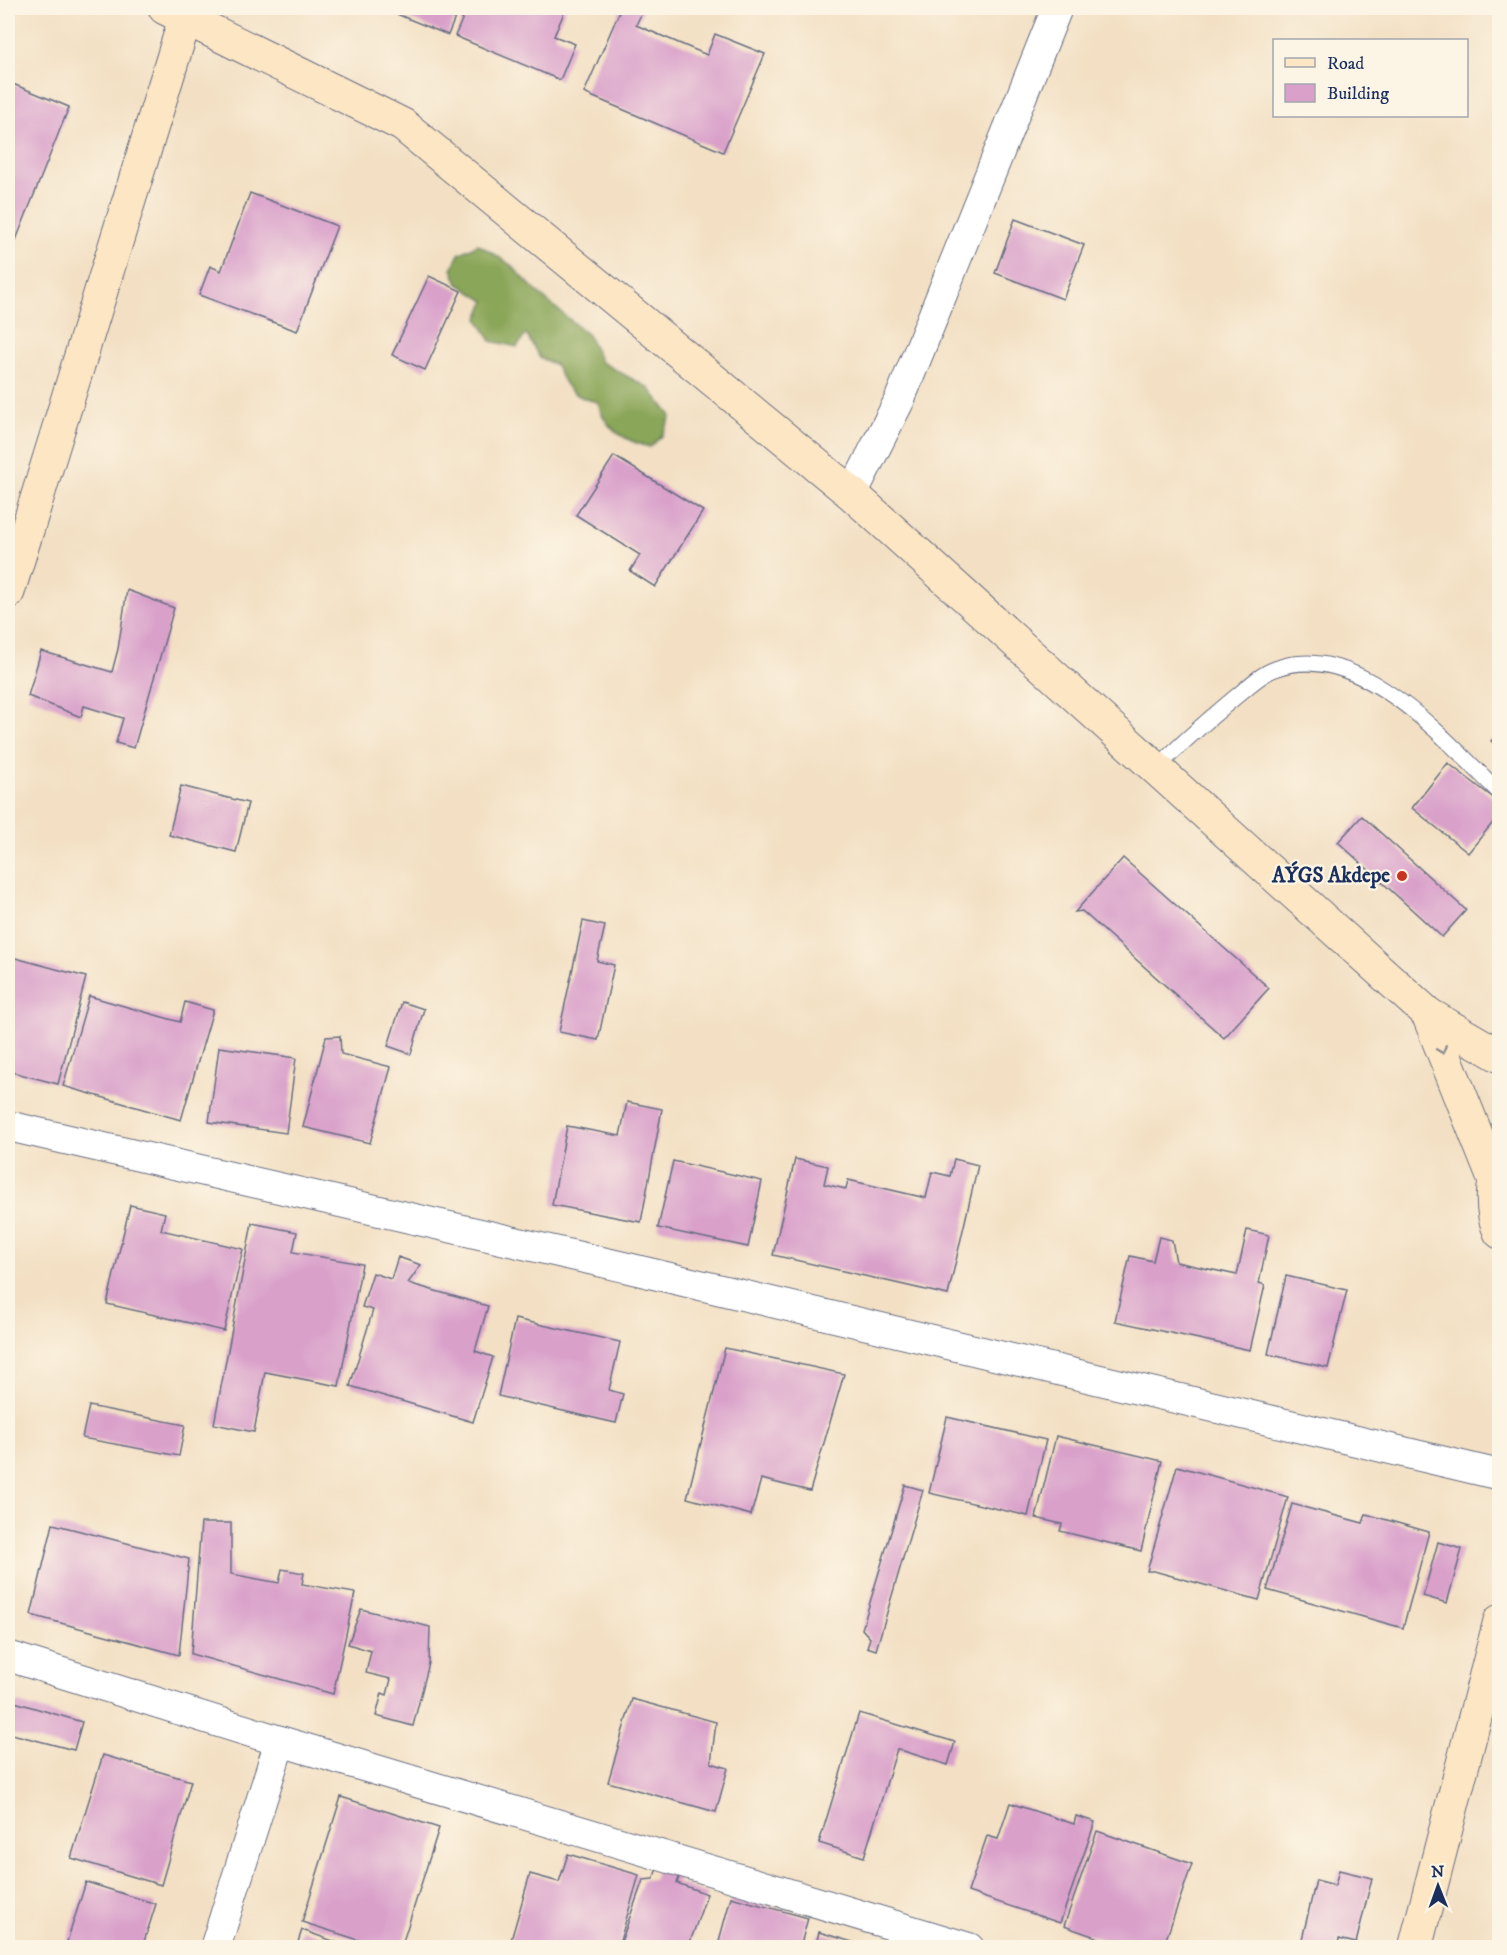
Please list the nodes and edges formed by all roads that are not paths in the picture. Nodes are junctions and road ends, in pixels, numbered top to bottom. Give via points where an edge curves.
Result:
1 (1057, 8) edge
2 (176, 12) edge
3 (852, 494) junction
4 (14, 547) edge
5 (8, 592) edge
6 (1156, 769) junction
7 (1500, 793) edge
8 (1428, 1014) junction
9 (1500, 1056) edge
10 (8, 1126) edge
11 (1497, 1171) edge
12 (1500, 1232) edge
13 (1500, 1476) edge
14 (1500, 1621) edge
15 (8, 1656) edge
16 (280, 1741) junction
17 (215, 1947) edge
18 (969, 1947) edge
19 (1415, 1947) edge

1 - 3 street via 899,401
2 - 3 main road via 403,125
2 - 4 main road
3 - 6 main road
4 - 5 main road
6 - 7 lane via 1199,726 1256,680 1293,663 1318,664 1340,669 1401,701
6 - 8 main road
8 - 9 main road
8 -> 11 main road
10 - 13 street via 624,1267
11 - 12 main road via 1493,1202
14 - 19 main road
15 - 16 street
16 - 17 street
16 - 18 street

